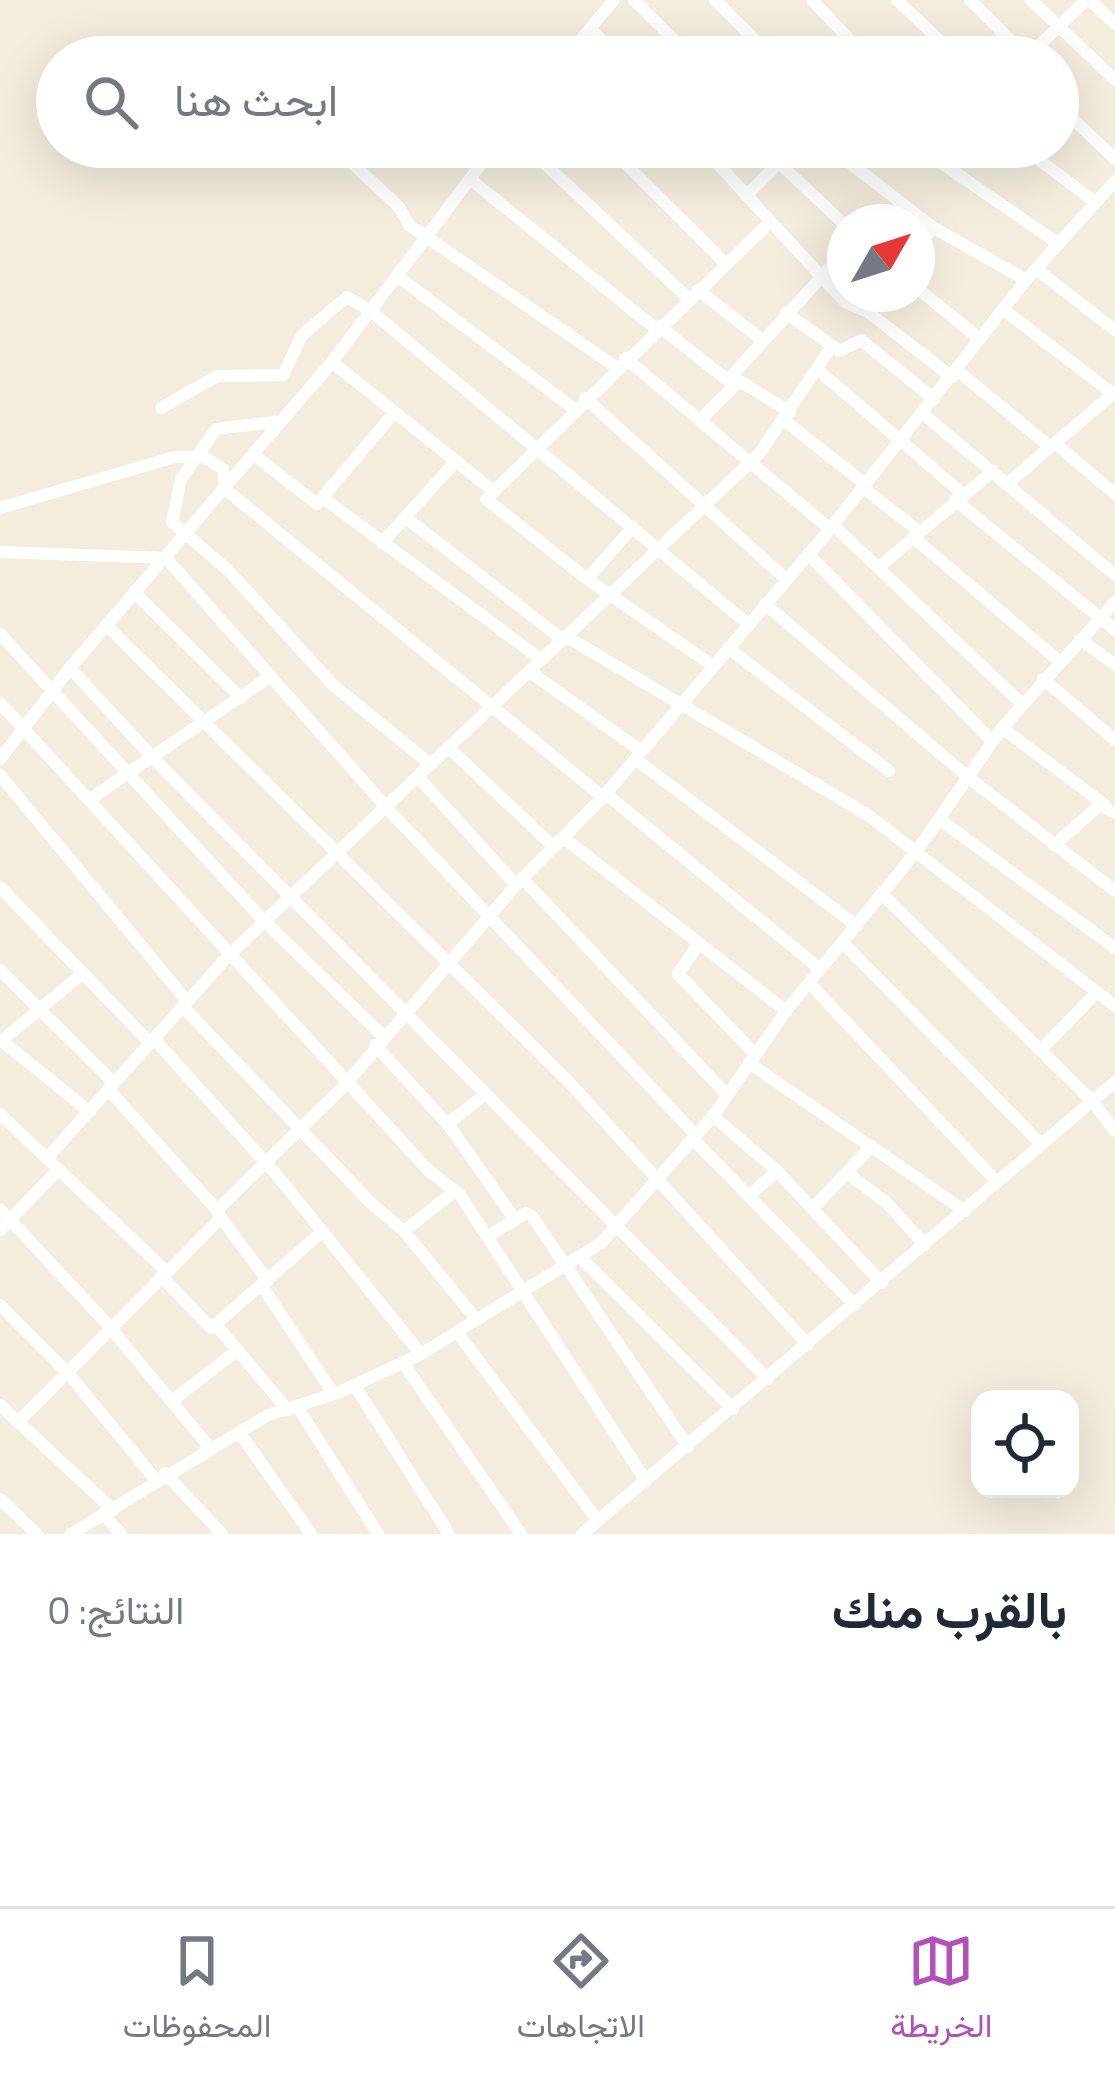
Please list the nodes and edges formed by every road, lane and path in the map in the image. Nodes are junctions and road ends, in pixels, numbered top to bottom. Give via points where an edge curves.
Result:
1 (634, 0) edge
2 (715, 0) edge
3 (812, 0) edge
4 (897, 0) edge
5 (970, 0) edge
6 (1031, 0) edge
7 (1089, 0) edge
8 (606, 4) edge
9 (1115, 24) edge
10 (1058, 27) junction
11 (590, 28) junction
12 (583, 36) edge
13 (598, 36) edge
14 (670, 36) edge
15 (751, 36) edge
16 (846, 36) edge
17 (935, 36) edge
18 (1006, 36) edge
19 (1049, 36) edge
20 (1068, 36) edge
21 (1079, 47) edge
22 (1115, 80) edge
23 (1079, 125) edge
24 (1115, 159) edge
25 (357, 168) edge
26 (478, 168) edge
27 (550, 168) edge
28 (630, 168) edge
29 (721, 168) edge
30 (772, 168) edge
31 (798, 168) edge
32 (856, 168) edge
33 (949, 168) edge
34 (1050, 168) edge
35 (470, 179) junction
36 (1115, 181) edge
37 (746, 196) junction
38 (1095, 202) junction
39 (827, 204) edge
40 (903, 204) edge
41 (769, 223) junction
42 (935, 228) edge
43 (430, 236) junction
44 (1059, 244) junction
45 (726, 264) junction
46 (827, 270) edge
47 (1031, 274) junction
48 (400, 278) junction
49 (819, 278) junction
50 (827, 284) edge
51 (693, 294) junction
52 (935, 303) edge
53 (1003, 309) junction
54 (372, 312) junction
55 (862, 312) edge
56 (786, 313) junction
57 (658, 328) junction
58 (1115, 330) edge
59 (761, 339) junction
60 (980, 339) junction
61 (832, 346) junction
62 (332, 362) junction
63 (621, 362) junction
64 (818, 370) junction
65 (955, 373) junction
66 (734, 380) junction
67 (1114, 393) edge
68 (585, 398) junction
69 (934, 399) junction
70 (161, 408) dead end
71 (574, 409) junction
72 (393, 414) junction
73 (923, 414) junction
74 (788, 416) junction
75 (700, 420) junction
76 (282, 421) junction
77 (899, 443) junction
78 (1053, 445) junction
79 (533, 451) junction
80 (254, 455) junction
81 (192, 460) junction
82 (456, 461) junction
83 (748, 466) junction
84 (993, 471) junction
85 (1008, 483) junction
86 (864, 485) junction
87 (225, 489) junction
88 (492, 490) junction
89 (1115, 494) edge
90 (959, 497) junction
91 (323, 498) junction
92 (705, 505) junction
93 (0, 508) edge
94 (405, 517) junction
95 (633, 526) junction
96 (831, 527) junction
97 (188, 534) junction
98 (917, 535) junction
99 (382, 543) junction
100 (659, 548) junction
101 (0, 552) edge
102 (808, 554) junction
103 (166, 558) junction
104 (880, 566) junction
105 (1115, 575) edge
106 (587, 579) junction
107 (787, 580) junction
108 (134, 592) junction
109 (611, 594) junction
110 (1115, 602) edge
111 (765, 604) junction
112 (1100, 618) junction
113 (748, 624) junction
114 (106, 625) junction
115 (1115, 630) edge
116 (0, 634) edge
117 (565, 638) junction
118 (1081, 639) junction
119 (728, 648) junction
120 (542, 660) junction
121 (1060, 662) junction
122 (712, 665) junction
123 (1115, 665) edge
124 (70, 668) junction
125 (530, 672) junction
126 (271, 676) junction
127 (1043, 679) junction
128 (54, 688) junction
129 (241, 698) junction
130 (680, 703) junction
131 (0, 704) edge
132 (1022, 704) junction
133 (491, 708) junction
134 (207, 723) junction
135 (1002, 728) junction
136 (27, 729) junction
137 (1115, 740) edge
138 (992, 741) junction
139 (449, 748) junction
140 (638, 755) junction
141 (0, 758) edge
142 (153, 758) junction
143 (431, 765) junction
144 (889, 771) dead end
145 (128, 773) junction
146 (0, 776) edge
147 (418, 777) junction
148 (968, 777) junction
149 (604, 796) junction
150 (90, 799) junction
151 (386, 807) junction
152 (1110, 809) edge
153 (939, 819) junction
154 (559, 842) junction
155 (1054, 845) junction
156 (338, 852) junction
157 (916, 853) junction
158 (519, 882) junction
159 (0, 887) edge
160 (1115, 891) edge
161 (881, 894) junction
162 (291, 898) junction
163 (489, 919) junction
164 (264, 921) junction
165 (857, 926) junction
166 (843, 943) junction
167 (698, 945) junction
168 (1115, 948) edge
169 (230, 954) junction
170 (449, 963) junction
171 (820, 969) junction
172 (0, 970) edge
173 (82, 974) junction
174 (809, 982) junction
175 (1096, 992) junction
176 (185, 1004) junction
177 (1115, 1006) edge
178 (42, 1009) junction
179 (406, 1010) junction
180 (786, 1011) junction
181 (151, 1040) junction
182 (379, 1040) junction
183 (1, 1041) edge
184 (1041, 1051) junction
185 (752, 1058) junction
186 (348, 1078) junction
187 (1115, 1082) edge
188 (111, 1086) junction
189 (486, 1094) junction
190 (727, 1095) junction
191 (1092, 1101) junction
192 (90, 1112) junction
193 (0, 1114) edge
194 (712, 1115) junction
195 (447, 1124) junction
196 (301, 1129) junction
197 (1115, 1130) edge
198 (694, 1137) junction
199 (1041, 1144) junction
200 (872, 1146) junction
201 (47, 1158) junction
202 (266, 1162) junction
203 (59, 1169) junction
204 (777, 1171) junction
205 (848, 1174) junction
206 (655, 1179) junction
207 (997, 1182) junction
208 (455, 1191) junction
209 (749, 1196) junction
210 (813, 1208) junction
211 (965, 1211) junction
212 (219, 1214) junction
213 (3, 1220) edge
214 (515, 1220) junction
215 (616, 1225) junction
216 (322, 1232) junction
217 (404, 1232) junction
218 (490, 1235) junction
219 (925, 1245) junction
220 (581, 1258) junction
221 (566, 1268) junction
222 (164, 1273) junction
223 (265, 1283) junction
224 (882, 1283) junction
225 (522, 1292) junction
226 (0, 1305) edge
227 (855, 1305) junction
228 (476, 1319) junction
229 (215, 1324) junction
230 (109, 1326) junction
231 (457, 1332) junction
232 (808, 1346) junction
233 (238, 1350) junction
234 (421, 1354) junction
235 (404, 1364) junction
236 (68, 1373) junction
237 (768, 1379) junction
238 (355, 1386) junction
239 (333, 1393) junction
240 (173, 1400) junction
241 (0, 1405) edge
242 (293, 1408) junction
243 (733, 1409) junction
244 (19, 1421) junction
245 (239, 1432) junction
246 (688, 1447) junction
247 (210, 1448) junction
248 (160, 1476) junction
249 (646, 1481) junction
250 (0, 1499) edge
251 (108, 1513) junction
252 (598, 1521) junction
253 (38, 1534) edge
254 (71, 1534) edge
255 (121, 1534) edge
256 (222, 1534) edge
257 (311, 1534) edge
258 (378, 1534) edge
259 (448, 1534) edge
260 (521, 1534) edge
261 (582, 1534) edge

1 - 14 street
2 - 15 street
3 - 16 street
4 - 17 street
5 - 18 street
6 - 10 street
7 - 9 street
7 - 10 street
8 - 11 street
10 - 19 street
10 - 20 street
11 - 12 street
11 - 13 street
21 - 22 street
23 - 24 street
25 - 43 street via 409,226
26 - 35 street
27 - 51 street
28 - 45 street
29 - 37 street
30 - 37 street
31 - 39 street
32 - 40 street
33 - 44 street
34 - 38 street
35 - 43 street
35 - 57 street
36 - 38 street
37 - 41 street
38 - 44 street
41 - 45 street
41 - 49 street
42 - 47 street
43 - 48 street
43 - 63 street
44 - 47 street
45 - 51 street
46 - 49 street
47 - 53 street
47 - 58 street
48 - 54 street
48 - 71 street
49 - 50 street
49 - 56 street
51 - 57 street
51 - 59 street
52 - 60 street
53 - 60 street
53 - 67 street
54 - 62 street
54 - 70 street via 347,297 302,335 283,374 217,376
54 - 79 street
55 - 65 street
56 - 59 street
56 - 61 street
57 - 63 street
57 - 66 street
59 - 66 street
60 - 65 street
61 - 64 street
61 - 69 street via 842,351 861,340
62 - 72 street
62 - 76 street
63 - 68 street
63 - 75 street
64 - 74 street
64 - 77 street
65 - 69 street
65 - 78 street
66 - 74 street
66 - 75 street
67 - 78 street
68 - 71 street
68 - 92 street
69 - 73 street
71 - 79 street
72 - 82 street
72 - 91 street
73 - 77 street
73 - 84 street
74 - 83 street
74 - 86 street
75 - 83 street
76 - 80 street
76 - 81 street via 216,429
77 - 86 street
77 - 90 street
78 - 85 street
78 - 89 street
79 - 88 street
79 - 95 street
80 - 87 street
80 - 91 street via 317,504
81 - 87 street via 223,469
81 - 93 street via 175,457
81 - 97 street via 172,522
82 - 88 street
82 - 94 street
83 - 92 street
83 - 96 street
84 - 85 street
84 - 90 street
85 - 105 street
86 - 96 street
86 - 98 street
87 - 97 street
87 - 133 street
88 - 106 street via 488,502
90 - 98 street
90 - 112 street
91 - 99 street
92 - 100 street
92 - 107 street
94 - 99 street
94 - 117 street
95 - 100 street
95 - 106 street
96 - 102 street
96 - 104 street
97 - 103 street
97 - 143 street via 332,684
98 - 104 street
98 - 121 street
99 - 120 street
100 - 109 street
100 - 113 street
101 - 103 street
102 - 107 street
102 - 138 street
103 - 108 street
103 - 126 street
104 - 132 street
106 - 109 street
107 - 111 street
108 - 114 street
108 - 129 street
109 - 117 street
109 - 122 street
110 - 112 street
111 - 113 street
111 - 148 street
112 - 115 street
112 - 118 street
113 - 119 street
114 - 124 street
114 - 134 street
116 - 128 street
117 - 120 street
117 - 130 street
118 - 121 street
118 - 123 street
119 - 122 street
119 - 144 street
120 - 125 street
121 - 127 street
122 - 130 street
124 - 128 street
124 - 142 street
125 - 133 street
125 - 140 street
126 - 129 street
126 - 151 street
127 - 132 street
127 - 137 street
128 - 136 street
128 - 145 street
129 - 134 street
130 - 140 street
130 - 157 street via 868,815
131 - 136 street
132 - 135 street
133 - 139 street
133 - 149 street
134 - 142 street
134 - 156 street
135 - 138 street
135 - 152 street
136 - 141 street
136 - 150 street
138 - 148 street
139 - 143 street
139 - 154 street
140 - 149 street
140 - 165 street
142 - 145 street
142 - 162 street
143 - 147 street
145 - 150 street
145 - 164 street
146 - 176 street
147 - 151 street
147 - 158 street
148 - 153 street
148 - 155 street
149 - 154 street
149 - 171 street
150 - 169 street
151 - 156 street
151 - 163 street
152 - 155 street
153 - 157 street
153 - 168 street
154 - 158 street
154 - 167 street
155 - 160 street
156 - 162 street
156 - 170 street
157 - 161 street
157 - 175 street
158 - 163 street
158 - 190 street
159 - 173 street
161 - 165 street
161 - 184 street
162 - 164 street
162 - 179 street
163 - 170 street
163 - 198 street
164 - 169 street
164 - 182 street
165 - 166 street
166 - 171 street
166 - 199 street
167 - 180 street
167 - 185 street via 678,974
169 - 176 street
169 - 186 street
170 - 179 street
170 - 206 street
171 - 174 street
172 - 178 street
173 - 178 street
173 - 181 street
174 - 180 street
174 - 207 street
175 - 177 street
175 - 184 street
176 - 181 street
176 - 196 street
178 - 183 street
178 - 188 street
179 - 182 street
179 - 189 street
180 - 185 street
181 - 188 street
181 - 202 street
182 - 186 street
182 - 195 street
183 - 192 street
184 - 191 street
185 - 190 street
185 - 200 street
186 - 196 street
186 - 208 street
187 - 191 street
188 - 192 street
188 - 212 street
189 - 195 street
189 - 215 street
190 - 194 street
191 - 197 street
191 - 199 street
192 - 201 street
193 - 201 street
194 - 198 street
194 - 204 street
195 - 214 street
196 - 202 street
196 - 217 street
198 - 206 street
198 - 209 street
199 - 207 street
200 - 205 street
200 - 211 street
201 - 203 street
202 - 212 street
202 - 216 street
203 - 213 street
203 - 222 street
204 - 209 street
204 - 210 street
205 - 210 street
205 - 219 street
206 - 215 street
206 - 232 street
207 - 211 street
208 - 217 street
208 - 218 street
209 - 227 street
210 - 224 street
211 - 219 street
212 - 222 street
212 - 223 street
213 - 230 street
214 - 218 street
214 - 221 street via 530,1213
215 - 220 street
215 - 237 street
216 - 223 street
216 - 234 street
217 - 228 street
218 - 225 street
219 - 224 street
220 - 221 street
220 - 243 street
221 - 225 street
221 - 246 street
222 - 229 street via 209,1328
222 - 230 street
223 - 229 street
223 - 239 street
224 - 227 street
225 - 228 street
225 - 249 street
226 - 236 street
227 - 232 street
228 - 231 street
229 - 233 street
230 - 236 street
230 - 240 street
231 - 234 street
231 - 252 street
232 - 237 street
233 - 240 street
233 - 242 street
234 - 235 street
235 - 238 street
235 - 260 street
236 - 244 street
236 - 248 street
237 - 243 street
238 - 239 street
238 - 259 street
239 - 242 street
240 - 247 street
241 - 244 street
242 - 245 street
242 - 258 street
243 - 246 street
244 - 251 street
245 - 247 street
245 - 257 street
246 - 249 street
247 - 248 street
248 - 251 street
248 - 256 street
249 - 252 street
250 - 253 street
251 - 254 street
251 - 255 street
252 - 261 street

